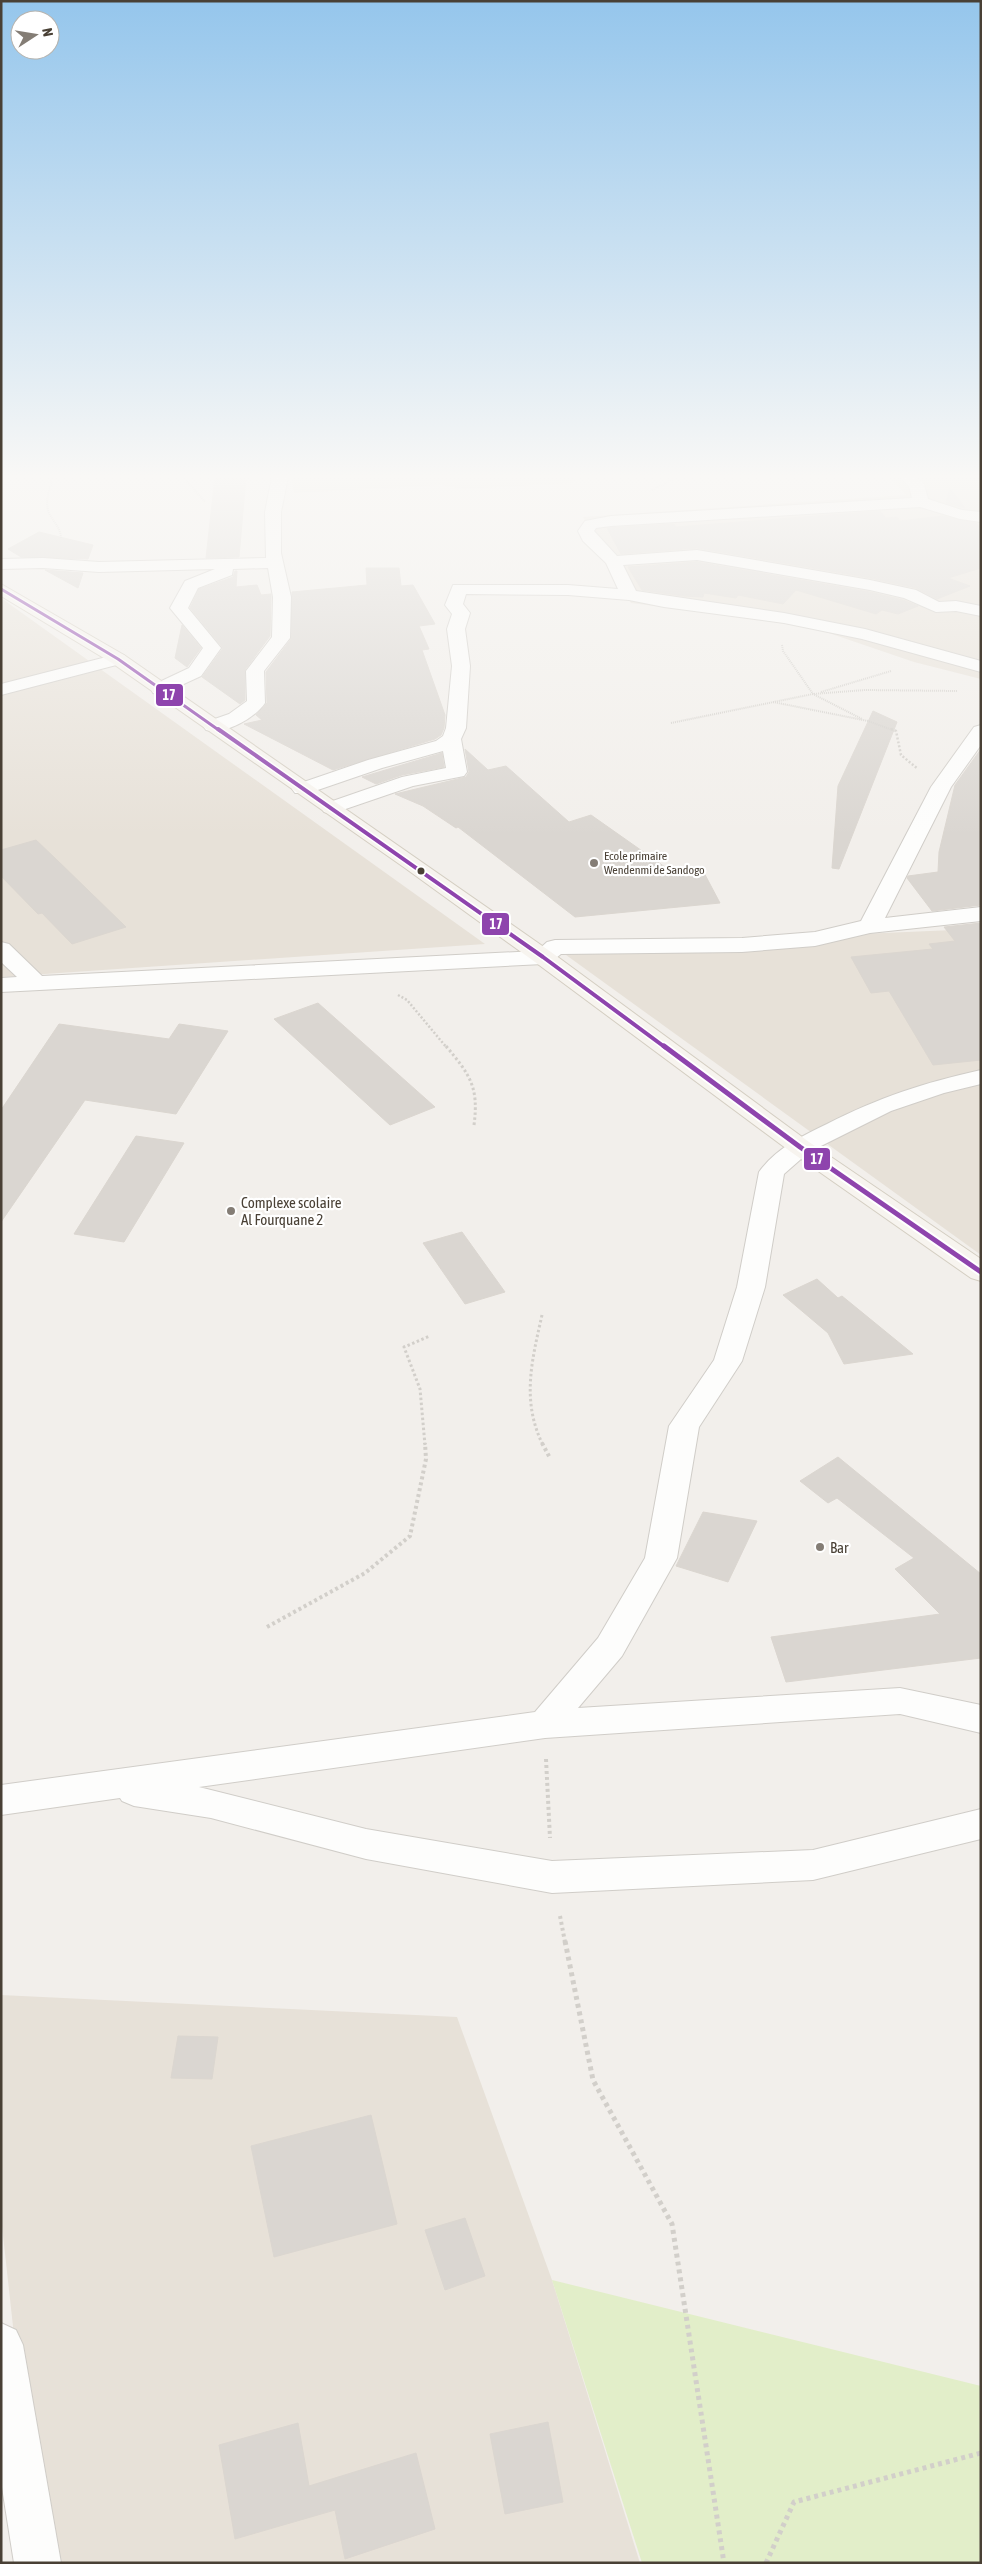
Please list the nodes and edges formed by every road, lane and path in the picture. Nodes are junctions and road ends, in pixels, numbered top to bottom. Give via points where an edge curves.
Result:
1 (14, 597) edge
2 (185, 597) edge
3 (282, 597) edge
4 (457, 597) edge
5 (637, 597) edge
6 (915, 597) edge
7 (981, 611) edge
8 (776, 617) junction
9 (118, 660) junction
10 (981, 667) edge
11 (160, 689) junction
12 (1, 690) edge
13 (962, 690) dead end
14 (813, 694) junction
15 (770, 702) junction
16 (868, 721) junction
17 (670, 723) dead end
18 (213, 726) junction
19 (981, 731) edge
20 (451, 739) junction
21 (941, 787) junction
22 (302, 789) junction
23 (331, 808) junction
24 (981, 914) edge
25 (870, 926) junction
26 (1, 949) edge
27 (543, 957) junction
28 (350, 967) junction
29 (35, 982) junction
30 (1, 985) edge
31 (981, 1077) edge
32 (474, 1125) dead end
33 (800, 1147) junction
34 (981, 1272) edge
35 (542, 1315) dead end
36 (430, 1336) dead end
37 (550, 1458) dead end
38 (267, 1627) dead end
39 (981, 1719) edge
40 (545, 1724) junction
41 (106, 1786) junction
42 (1, 1800) edge
43 (981, 1824) edge
44 (552, 1877) junction
45 (1, 2345) edge
46 (981, 2453) edge
47 (38, 2563) edge
48 (724, 2563) edge
49 (766, 2563) edge

1 - 9 street
2 - 11 street via 180,608 212,648 195,672
3 - 18 street via 281,638 255,671 256,703 236,718
4 - 20 street via 454,605 461,612 456,630 461,666 456,728
5 - 8 street
6 - 7 street via 936,607 956,606
8 - 10 street via 865,634
8 - 14 path via 784,651
9 - 11 street
9 - 12 street
11 - 18 street
13 - 14 path via 865,690
14 - 15 path
14 - 16 path
15 - 16 path
15 - 17 path
16 - 21 path via 896,731 900,755
18 - 22 street
19 - 21 street
20 - 22 street via 443,745
20 - 23 street via 457,772 409,781
21 - 25 street
22 - 23 street
23 - 27 street
24 - 25 street
25 - 27 street via 815,939 742,946 555,947
26 - 29 street
27 - 28 street
27 - 33 street
28 - 29 street
28 - 32 path via 408,1000 468,1072 477,1102
29 - 30 street
31 - 33 street via 936,1087 882,1106
33 - 34 street
33 - 40 street via 772,1172 751,1287 728,1361 684,1426 660,1558 610,1647
35 - 37 path via 529,1377 534,1427
36 - 38 path via 404,1348 420,1390 426,1459 410,1536 365,1574
39 - 40 street via 900,1701
40 - 41 street
40 - 44 path
41 - 42 street
41 - 44 street via 211,1803 366,1844
43 - 44 street via 813,1865
44 - 48 path via 593,2080 672,2224
45 - 47 street
46 - 49 path via 794,2502

